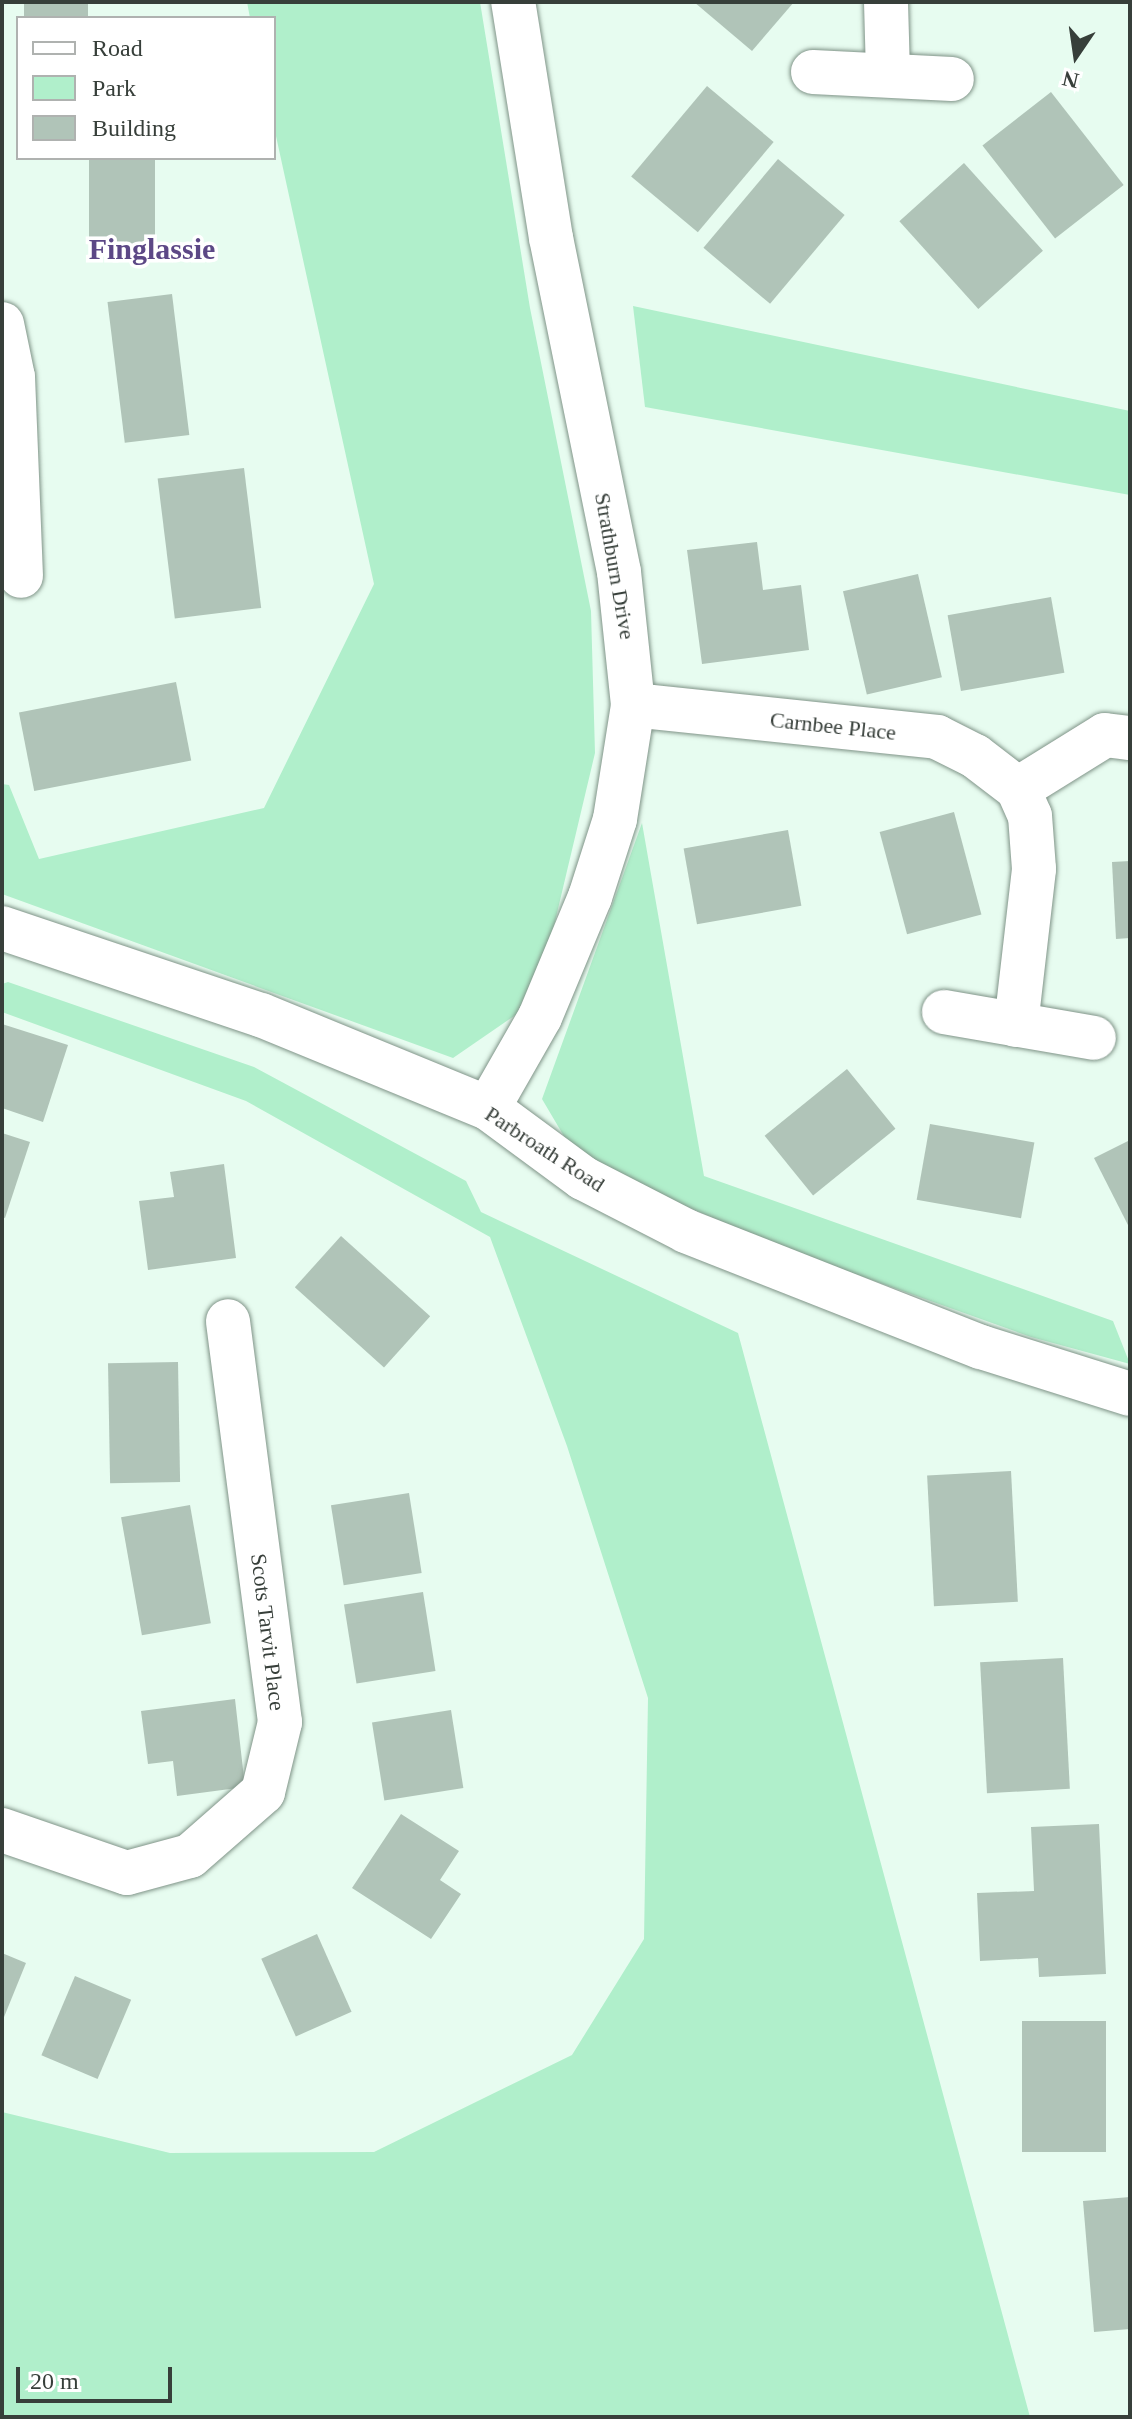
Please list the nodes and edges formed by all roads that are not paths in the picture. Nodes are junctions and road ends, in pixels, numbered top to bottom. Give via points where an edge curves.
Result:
1 (513, 2) edge
2 (886, 2) edge
3 (813, 72) dead end
4 (888, 75) junction
5 (952, 79) dead end
6 (2, 324) edge
7 (10, 480) edge
8 (21, 576) dead end
9 (633, 705) junction
10 (1130, 738) edge
11 (1018, 789) junction
12 (2, 928) edge
13 (944, 1012) dead end
14 (1016, 1025) junction
15 (1094, 1038) dead end
16 (488, 1108) junction
17 (228, 1321) dead end
18 (1130, 1394) edge
19 (2, 1830) edge

1 - 9 street, Strathburn Drive via 551,238 619,572
2 - 4 street
3 - 4 street
4 - 5 street
6 - 7 street via 13,377
7 - 8 street
9 - 11 street, Carnbee Place via 937,737 975,756
9 - 16 street, Strathburn Drive via 615,819 590,897 540,1017
10 - 11 street via 1105,735
11 - 14 street via 1030,816 1034,869
12 - 16 street, Parbroath Road via 261,1015
13 - 14 street
14 - 15 street
16 - 18 street, Parbroath Road via 583,1178 686,1231 981,1347
17 - 19 street, Scots Tarvit Place via 280,1722 263,1792 190,1856 127,1873

